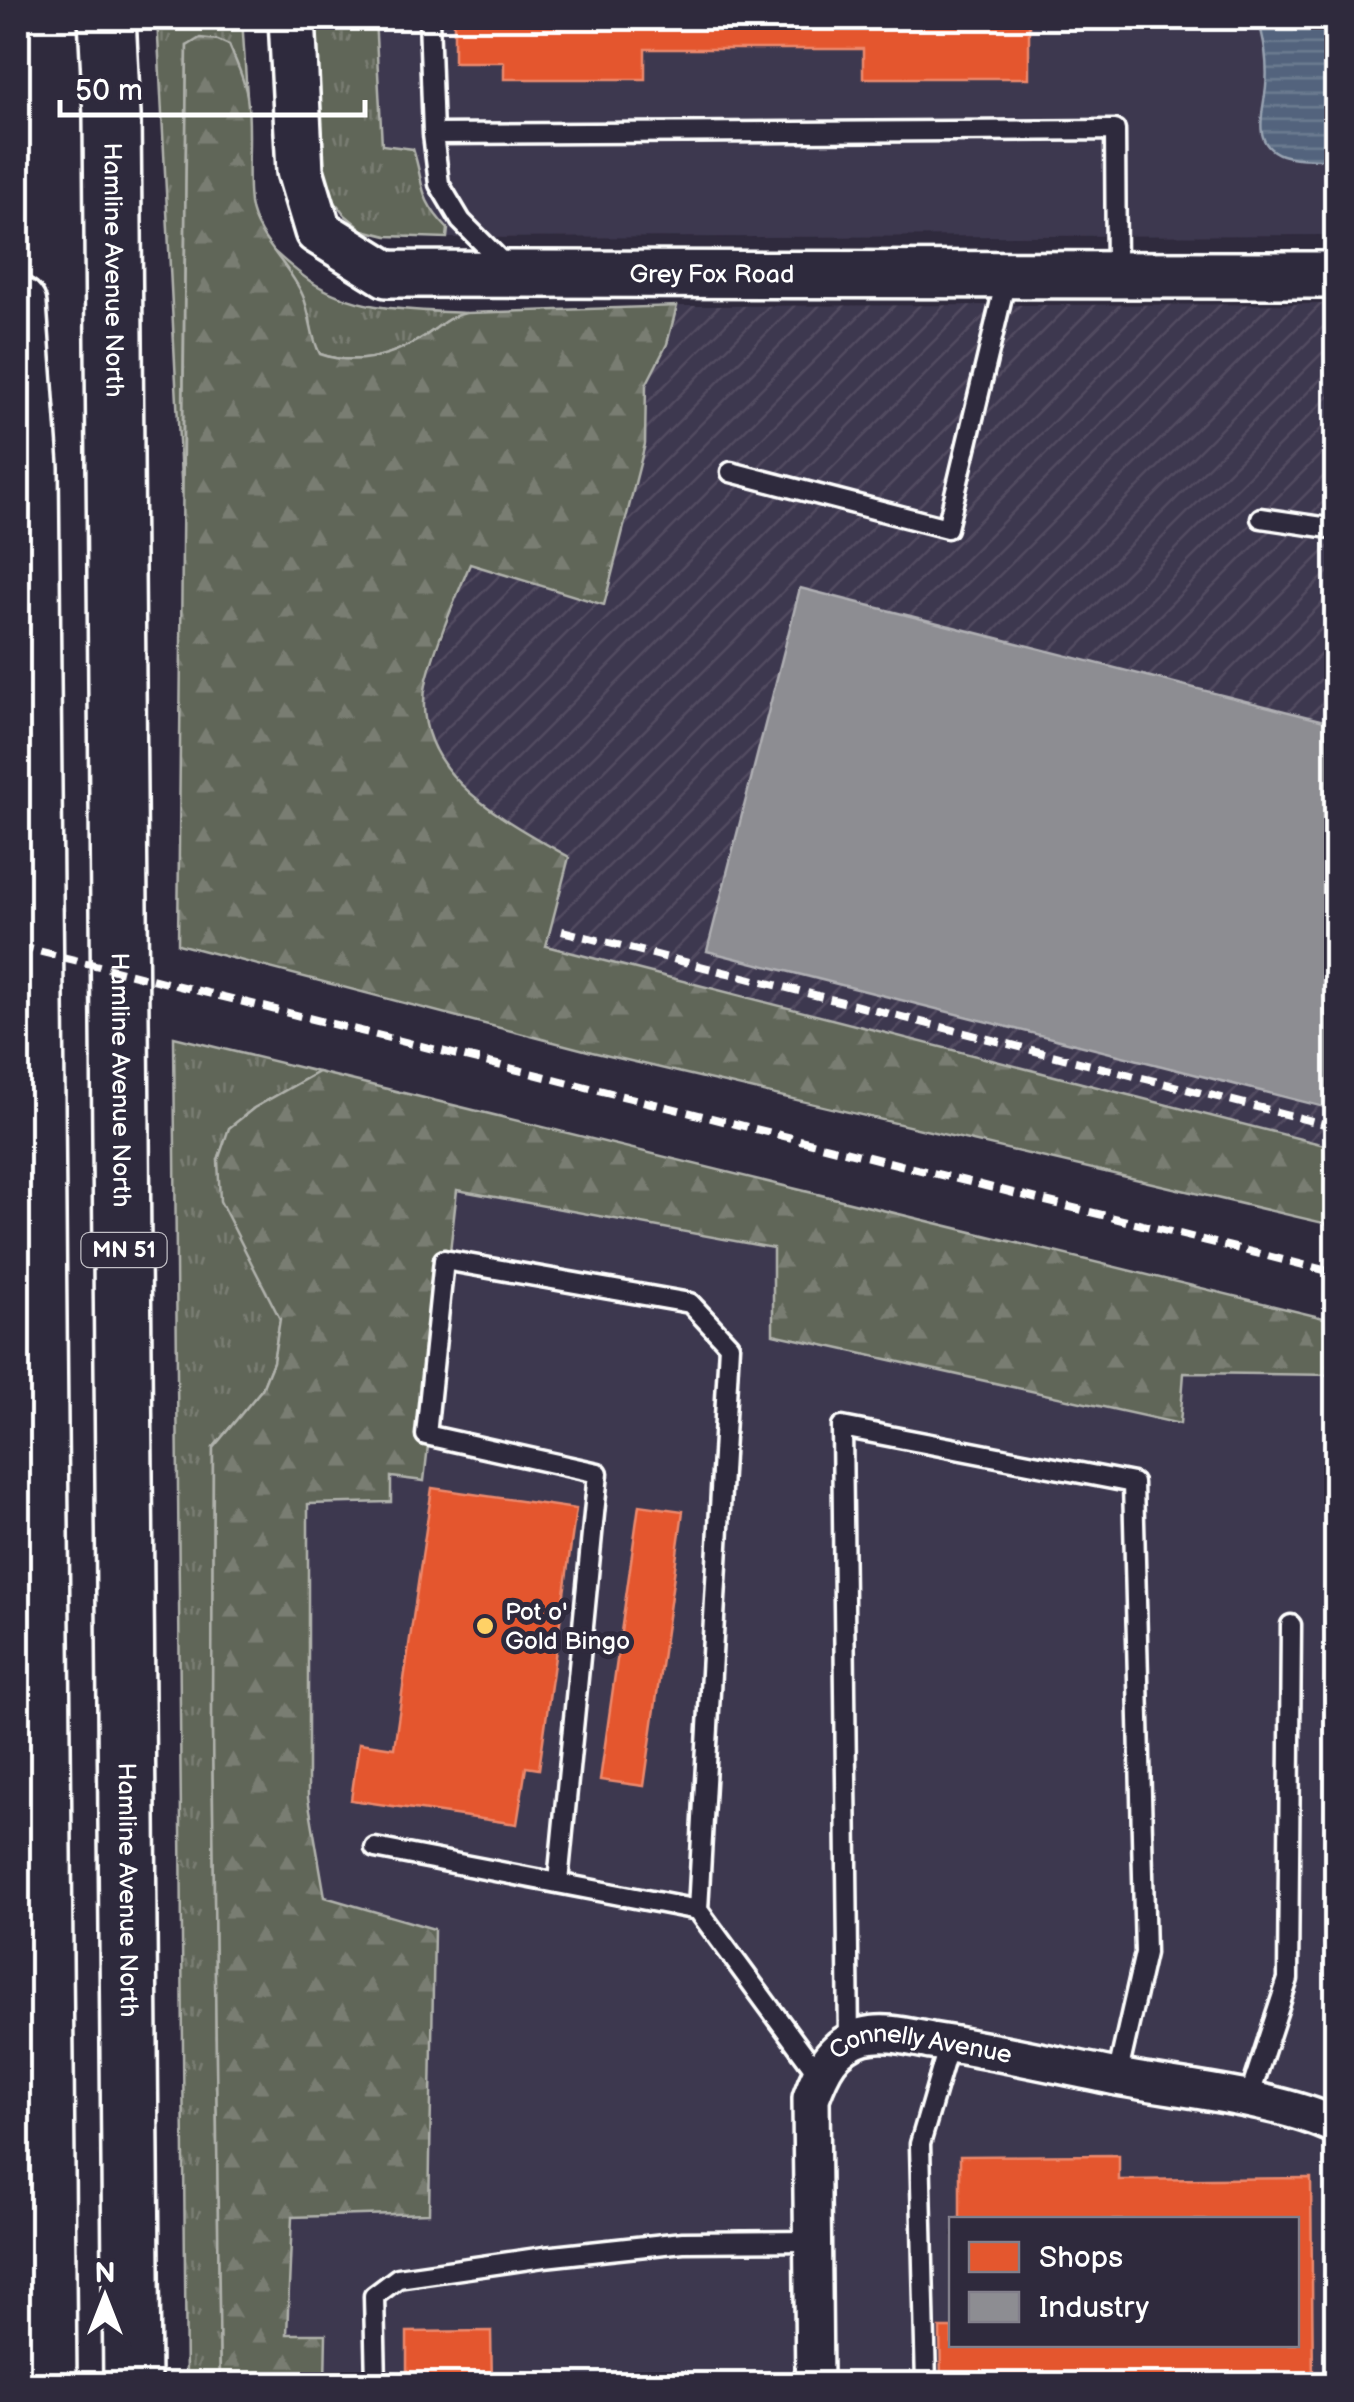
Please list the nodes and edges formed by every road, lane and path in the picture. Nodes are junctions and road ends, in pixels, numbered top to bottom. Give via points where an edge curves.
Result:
1 (107, 18) edge
2 (292, 18) edge
3 (429, 18) edge
4 (433, 134) junction
5 (514, 274) junction
6 (1007, 275) junction
7 (1116, 275) junction
8 (1336, 275) edge
9 (18, 305) edge
10 (730, 472) dead end
11 (1261, 518) dead end
12 (1336, 529) edge
13 (1290, 1625) dead end
14 (375, 1848) dead end
15 (558, 1882) junction
16 (698, 1910) junction
17 (849, 2041) junction
18 (949, 2044) junction
19 (819, 2075) junction
20 (1117, 2077) junction
21 (1248, 2101) junction
22 (1336, 2126) edge
23 (814, 2241) junction
24 (48, 2384) edge
25 (132, 2384) edge
26 (376, 2384) edge
27 (814, 2384) edge
28 (926, 2384) edge

1 - 25 highway, Hamline Avenue North / MN 51
2 - 5 street, Grey Fox Road via 300,171 318,231 387,274
3 - 4 lane
4 - 5 lane via 439,184 461,221
4 - 7 lane via 1115,130
5 - 6 street, Grey Fox Road
6 - 7 street, Grey Fox Road
6 - 10 lane via 947,528
7 - 8 street, Grey Fox Road
9 - 24 highway via 30,468
11 - 12 lane
13 - 21 lane via 1288,1979
14 - 15 lane
15 - 16 lane
15 - 16 lane via 598,1472 426,1435 444,1260 690,1303 728,1346
16 - 19 lane
17 - 18 street, Connelly Avenue via 884,2034
17 - 19 street, Connelly Avenue
17 - 20 lane via 842,1427 1134,1483 1146,1953
18 - 20 street, Connelly Avenue
18 - 28 lane via 920,2144
19 - 23 street, Connelly Avenue via 812,2098
20 - 21 street, Connelly Avenue
21 - 22 street, Connelly Avenue
23 - 26 lane via 683,2242 398,2278 374,2296
23 - 27 street, Connelly Avenue

